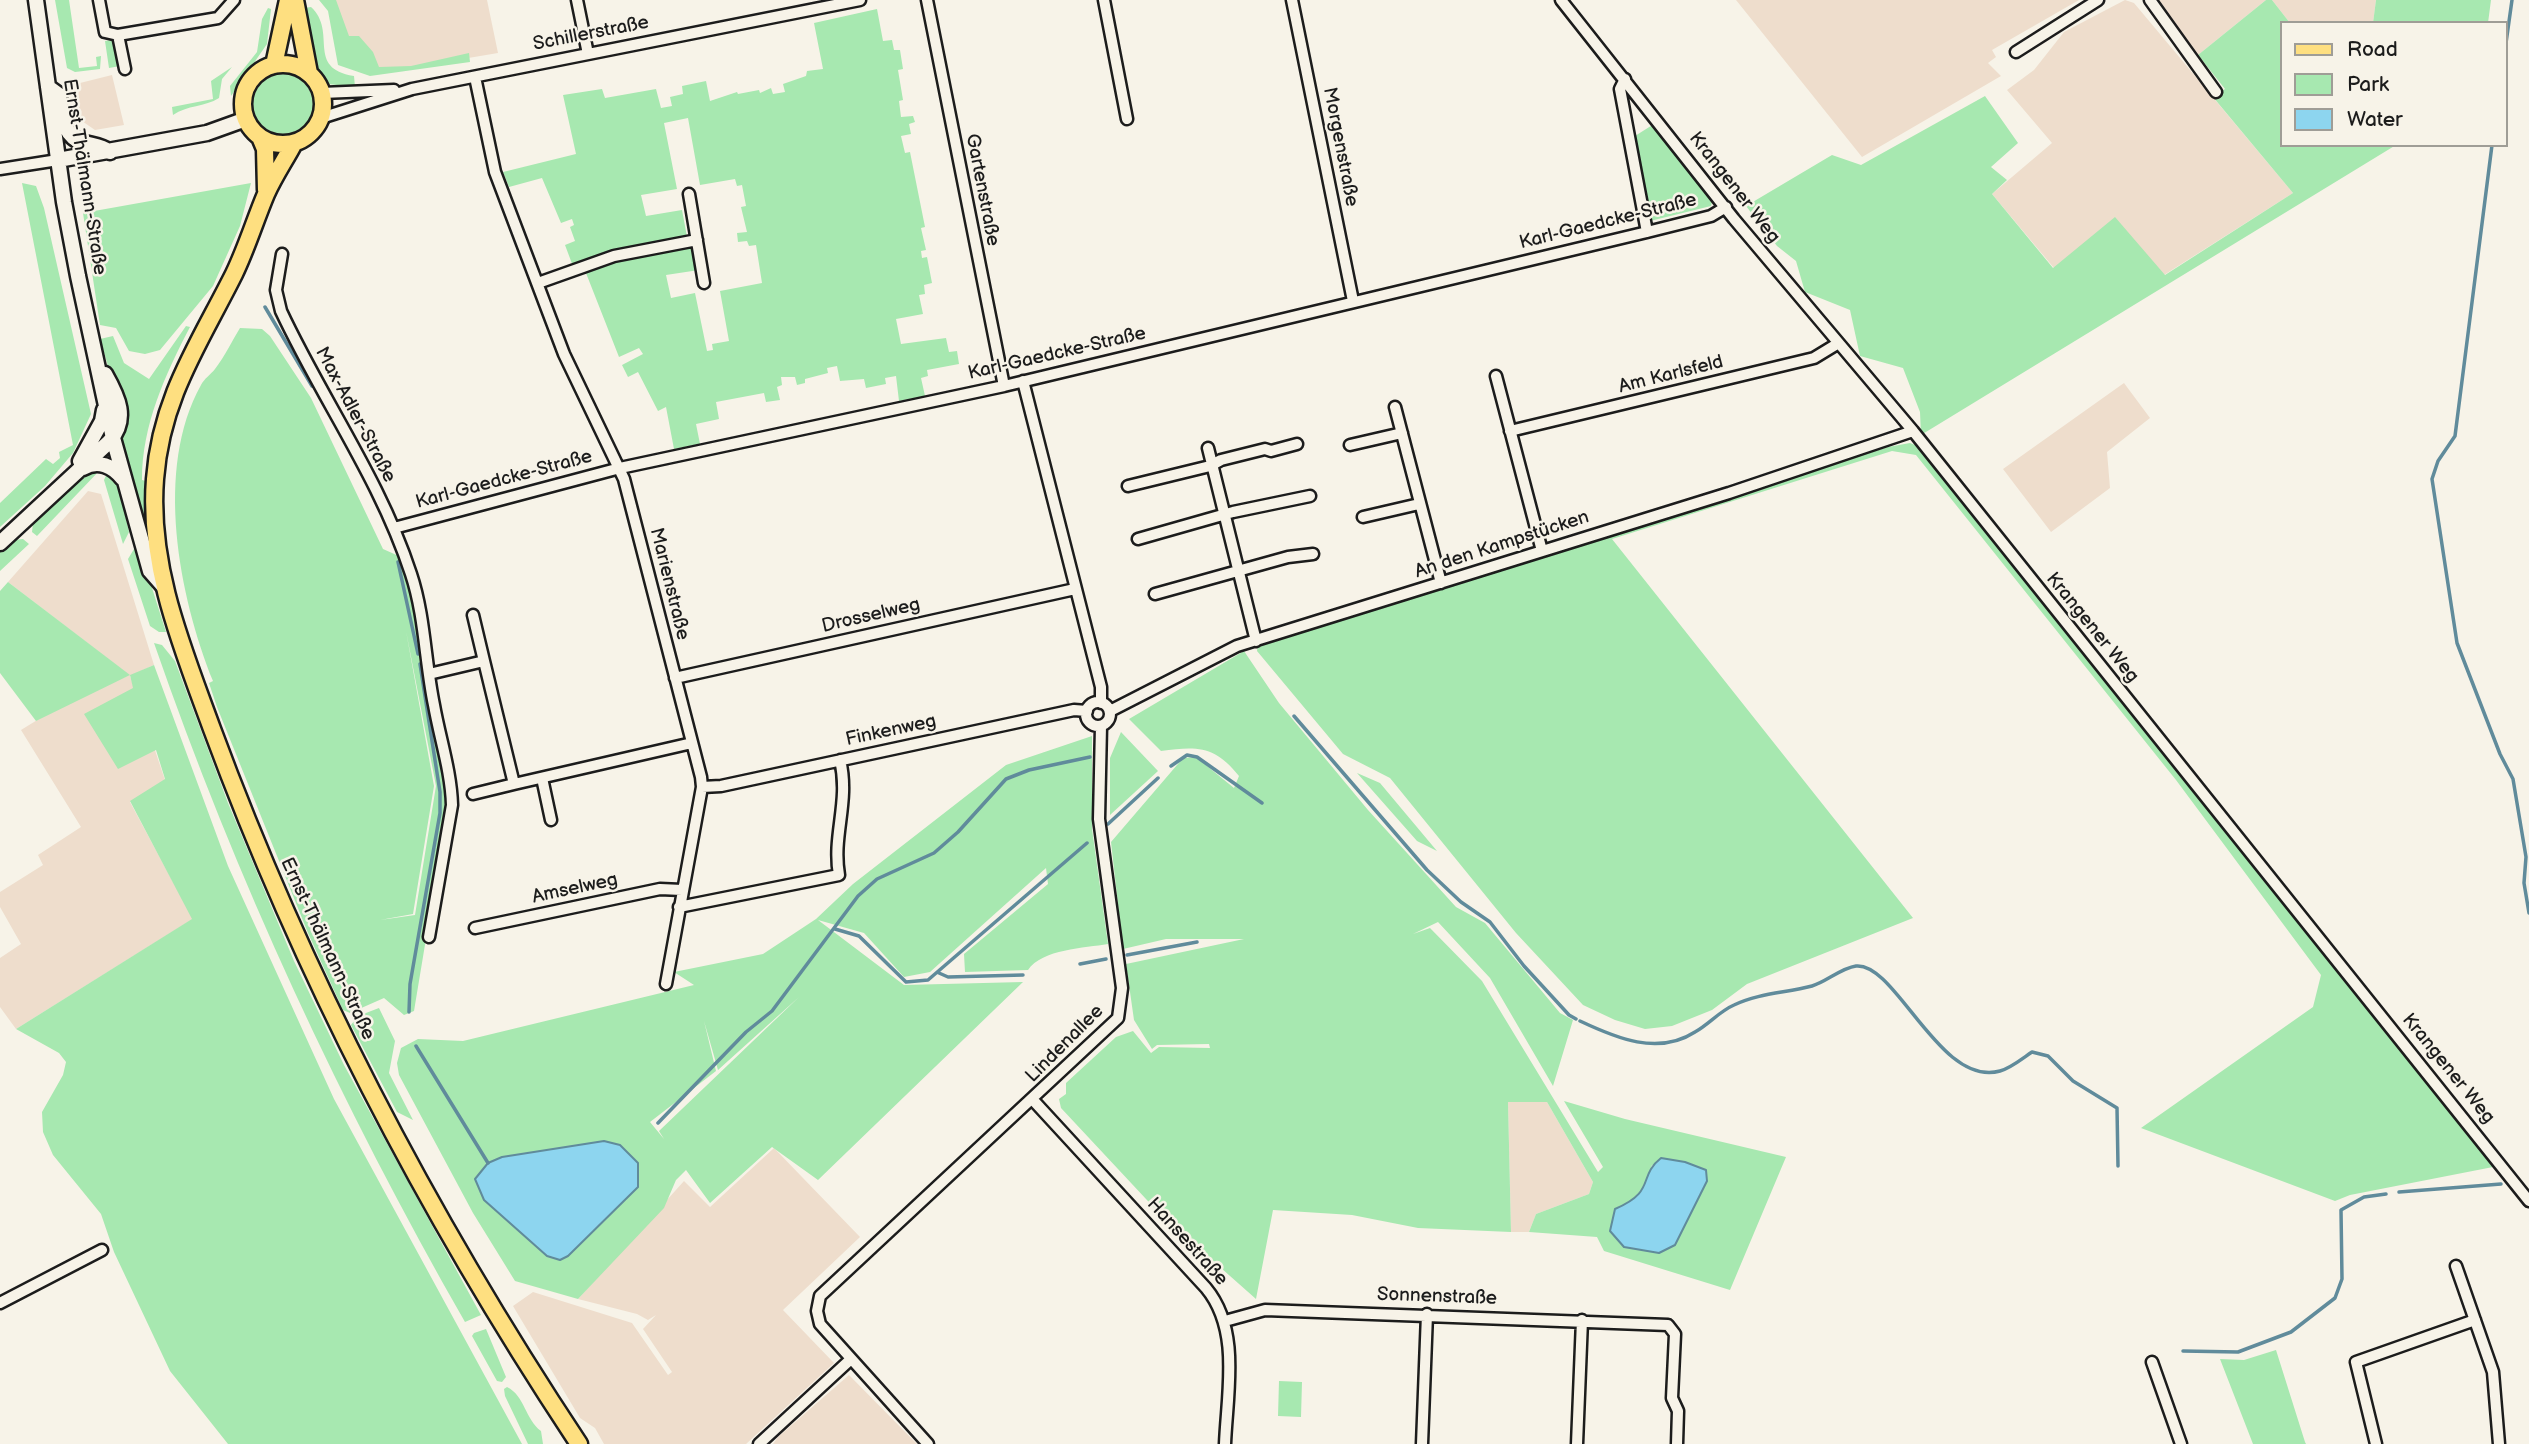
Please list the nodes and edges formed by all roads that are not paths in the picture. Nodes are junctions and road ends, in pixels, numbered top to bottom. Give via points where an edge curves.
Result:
1 (36, 0) edge
2 (99, 0) edge
3 (234, 0) edge
4 (288, 0) edge
5 (295, 0) edge
6 (577, 0) edge
7 (860, 0) edge
8 (927, 0) edge
9 (1104, 0) edge
10 (1292, 0) edge
11 (1561, 0) edge
12 (2098, 0) edge
13 (2150, 0) edge
14 (118, 35) junction
15 (2016, 52) dead end
16 (588, 54) junction
17 (274, 65) junction
18 (125, 69) dead end
19 (309, 73) junction
20 (475, 77) junction
21 (1625, 79) junction
22 (48, 87) junction
23 (412, 89) junction
24 (2216, 92) dead end
25 (322, 93) junction
26 (321, 118) junction
27 (246, 119) junction
28 (1127, 119) dead end
29 (260, 137) junction
30 (294, 143) junction
31 (110, 152) junction
32 (58, 160) junction
33 (0, 169) edge
34 (266, 194) junction
35 (689, 194) dead end
36 (1726, 208) junction
37 (1647, 232) junction
38 (697, 240) junction
39 (282, 254) dead end
40 (538, 283) junction
41 (704, 283) dead end
42 (1353, 301) junction
43 (1837, 344) junction
44 (98, 360) junction
45 (1496, 376) dead end
46 (1023, 381) junction
47 (1004, 386) junction
48 (106, 403) junction
49 (1395, 407) dead end
50 (1510, 431) junction
51 (1913, 431) junction
52 (1402, 433) junction
53 (111, 440) junction
54 (1297, 444) dead end
55 (1349, 445) dead end
56 (1208, 448) dead end
57 (1210, 467) junction
58 (620, 468) junction
59 (72, 474) junction
60 (124, 480) junction
61 (1128, 486) dead end
62 (1310, 496) dead end
63 (1419, 504) junction
64 (1223, 516) junction
65 (1363, 517) dead end
66 (394, 528) junction
67 (1138, 539) dead end
68 (0, 543) edge
69 (1542, 551) junction
70 (1313, 554) dead end
71 (1237, 571) junction
72 (1441, 583) junction
73 (164, 587) junction
74 (1075, 589) junction
75 (1155, 594) dead end
76 (473, 615) dead end
77 (1256, 640) junction
78 (484, 661) junction
79 (429, 674) junction
80 (675, 678) junction
81 (1101, 703) junction
82 (1087, 711) junction
83 (1110, 711) junction
84 (1101, 726) junction
85 (692, 743) junction
86 (840, 760) junction
87 (542, 778) junction
88 (514, 785) junction
89 (702, 787) junction
90 (473, 794) dead end
91 (551, 820) dead end
92 (682, 890) junction
93 (679, 907) junction
94 (475, 928) dead end
95 (429, 937) dead end
96 (666, 984) dead end
97 (1033, 1100) junction
98 (2529, 1201) edge
99 (103, 1250) dead end
100 (2456, 1266) dead end
101 (0, 1303) edge
102 (1427, 1314) junction
103 (1581, 1320) junction
104 (2474, 1320) junction
105 (1225, 1321) junction
106 (851, 1359) junction
107 (2152, 1362) dead end
108 (579, 1444) edge
109 (759, 1444) edge
110 (928, 1444) edge
111 (1225, 1444) edge
112 (1422, 1444) edge
113 (1577, 1444) edge
114 (1677, 1444) edge
115 (2181, 1444) edge
116 (2376, 1444) edge
117 (2499, 1444) edge

1 - 22 main road, Ernst-Thälmann-Straße
2 - 14 street via 105,32
3 - 14 street via 218,18
4 - 17 main road
5 - 19 main road
6 - 16 street
7 - 16 street, Schillerstraße
8 - 47 street, Gartenstraße
9 - 28 street
10 - 42 street, Morgenstraße
11 - 21 street, Krangener Weg
12 - 15 street
13 - 24 street
14 - 18 street
16 - 20 street, Schillerstraße
17 - 19 main road via 292,65
17 - 27 main road via 258,73 247,87
19 - 25 main road
20 - 23 street, Schillerstraße
20 - 40 street, Marienstraße via 495,172
21 - 36 street, Krangener Weg
21 - 37 street via 1620,89
22 - 31 main road via 59,95 70,135
22 - 32 main road, Ernst-Thälmann-Straße
23 - 25 street, Schillerstraße
23 - 26 street, Schillerstraße
25 - 26 main road
26 - 30 main road via 310,134
27 - 29 main road
27 - 31 main road via 207,133
29 - 30 main road via 276,144
29 - 34 main road via 266,158
30 - 34 main road
31 - 32 main road
32 - 33 street
32 - 44 main road, Ernst-Thälmann-Straße
34 - 73 main road via 233,276 180,375 163,430 154,501
35 - 38 street
36 - 37 street, Karl-Gaedcke-Straße
36 - 43 street, Krangener Weg
37 - 42 street, Karl-Gaedcke-Straße
38 - 40 street via 614,256
38 - 41 street
39 - 66 street, Max-Adler-Straße via 276,289 281,312
40 - 58 street, Marienstraße via 570,368
42 - 46 street, Karl-Gaedcke-Straße
43 - 50 street, Am Karlsfeld via 1814,358
43 - 51 street, Krangener Weg
44 - 48 main road, Ernst-Thälmann-Straße
44 - 53 main road, Ernst-Thälmann-Straße via 122,415
45 - 50 street
46 - 47 street, Karl-Gaedcke-Straße
46 - 74 street
47 - 58 street, Karl-Gaedcke-Straße
48 - 53 main road, Ernst-Thälmann-Straße
48 - 59 main road via 98,430
49 - 52 street
50 - 69 street
51 - 69 street, An den Kampstücken
51 - 98 street, Krangener Weg
52 - 55 street
52 - 63 street
53 - 59 main road
53 - 60 main road, Ernst-Thälmann-Straße
54 - 57 street via 1221,460
56 - 57 street
57 - 61 street
57 - 64 street
58 - 66 street, Karl-Gaedcke-Straße
58 - 80 street, Marienstraße
59 - 60 main road via 96,463 115,470
59 - 68 main road
60 - 73 main road, Ernst-Thälmann-Straße via 150,571
62 - 64 street
63 - 65 street
63 - 72 street
64 - 67 street
64 - 71 street
66 - 79 street, Max-Adler-Straße via 415,587
69 - 72 street, An den Kampstücken
70 - 71 street
71 - 75 street
71 - 77 street
72 - 77 street, An den Kampstücken
73 - 108 main road, Ernst-Thälmann-Straße via 240,803 341,1032 449,1229
74 - 80 street, Drosselweg
74 - 81 street via 1101,687
76 - 78 street
77 - 83 street, An den Kampstücken via 1227,650
78 - 79 street
78 - 88 street
79 - 95 street, Max-Adler-Straße via 452,805
80 - 85 street, Marienstraße
81 - 82 street
81 - 83 street
82 - 84 street via 1090,722
82 - 86 street, Finkenweg via 1074,710
83 - 84 street via 1109,720
84 - 97 street, Lindenallee via 1099,819 1122,1007 1109,1030
85 - 87 street
85 - 89 street, Marienstraße
86 - 89 street, Finkenweg
86 - 93 street via 845,791 836,844 839,875
87 - 88 street
87 - 91 street
88 - 90 street
89 - 92 street, Marienstraße
92 - 93 street, Marienstraße
92 - 94 street, Amselweg via 660,889
93 - 96 street, Marienstraße
97 - 105 street, Hansestraße via 1206,1288
97 - 106 street, Lindenallee via 820,1296 820,1324
99 - 101 street
100 - 104 street
102 - 103 street, Sonnenstraße
102 - 105 street, Sonnenstraße via 1265,1310
102 - 112 street
103 - 113 street
103 - 114 street, Sonnenstraße via 1668,1325 1675,1334 1672,1398 1678,1411
104 - 116 street via 2356,1362
104 - 117 street via 2493,1372
105 - 111 street, Hansestraße
106 - 109 street
106 - 110 street
107 - 115 street

